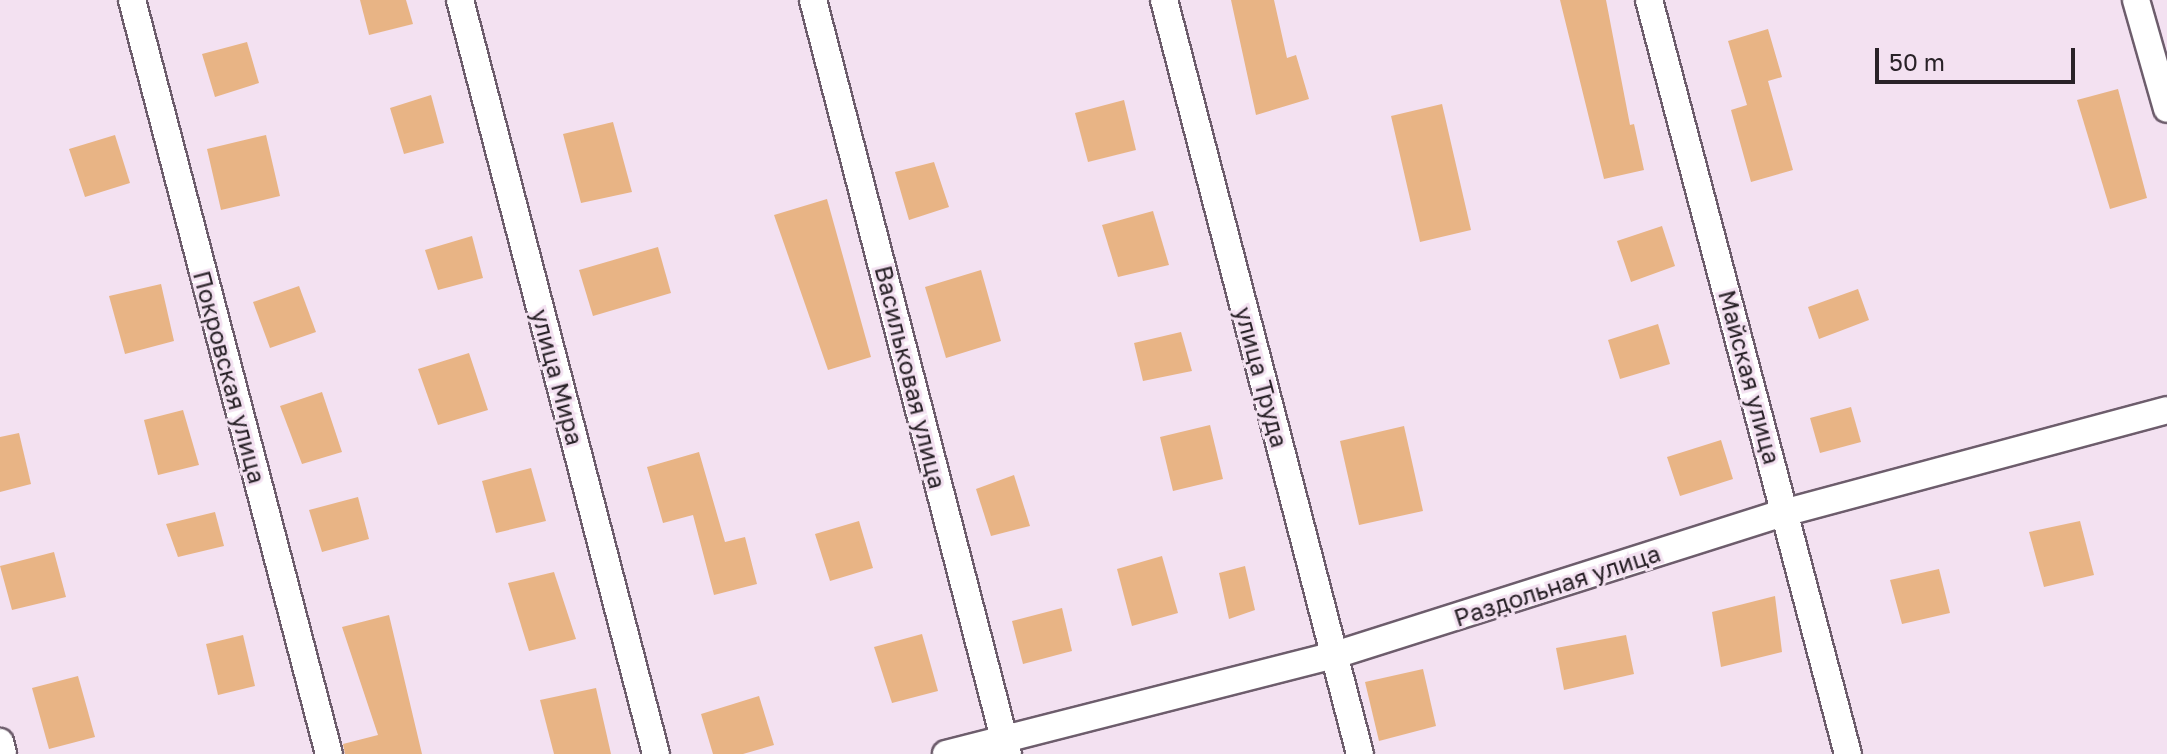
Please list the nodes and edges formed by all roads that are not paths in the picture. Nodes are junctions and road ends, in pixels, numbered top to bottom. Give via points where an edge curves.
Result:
1 (132, 0) edge
2 (460, 0) edge
3 (813, 0) edge
4 (1164, 0) edge
5 (1649, 0) edge
6 (2136, 0) edge
7 (2167, 109) edge
8 (2167, 410) edge
9 (1787, 512) junction
10 (1335, 655) junction
11 (0, 742) edge
12 (1006, 747) edge
13 (3, 754) edge
14 (329, 754) edge
15 (656, 754) edge
16 (946, 754) edge
17 (1360, 754) edge
18 (1848, 754) edge

1 - 14 street, Покровская улица
2 - 15 street, улица Мира
3 - 12 street, Васильковая улица
4 - 10 street, улица Труда
5 - 9 street, Майская улица
6 - 7 street
8 - 9 street, Раздольная улица
9 - 10 street, Раздольная улица
9 - 18 street, Майская улица
10 - 12 street, Раздольная улица
10 - 17 street, улица Труда
11 - 13 street
12 - 16 street, Раздольная улица

